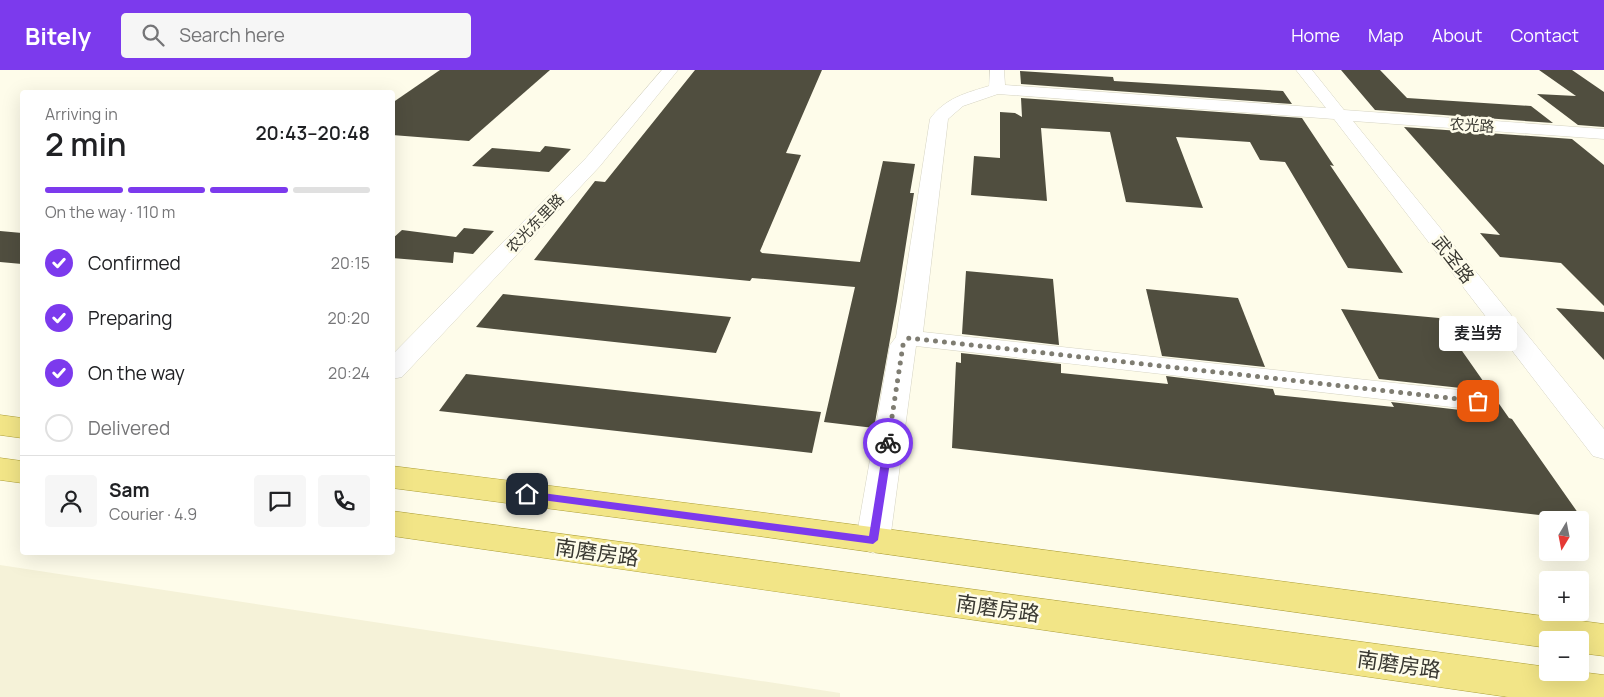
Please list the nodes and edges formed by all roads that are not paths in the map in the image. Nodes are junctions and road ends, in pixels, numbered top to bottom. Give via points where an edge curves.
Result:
1 (670, 70) edge
2 (1304, 70) edge
3 (997, 80) edge
4 (1340, 116) junction
5 (1604, 134) edge
6 (909, 338) junction
7 (395, 368) edge
8 (1478, 401) dead end
9 (0, 426) edge
10 (20, 428) edge
11 (1604, 449) edge
12 (0, 468) edge
13 (20, 472) edge
14 (395, 477) edge
15 (395, 524) edge
16 (873, 540) junction
17 (1604, 640) edge
18 (1604, 693) edge

1 - 7 street, 农光东里路 via 593,162
2 - 4 street, 武圣路
3 - 4 street, 农光路
3 - 6 street via 956,102 939,119
4 - 5 street, 农光路
4 - 11 street, 武圣路
6 - 8 street
6 - 16 street via 903,345
9 - 10 main road
12 - 13 main road
14 - 16 main road
15 - 18 main road, 南磨房路
16 - 17 main road

